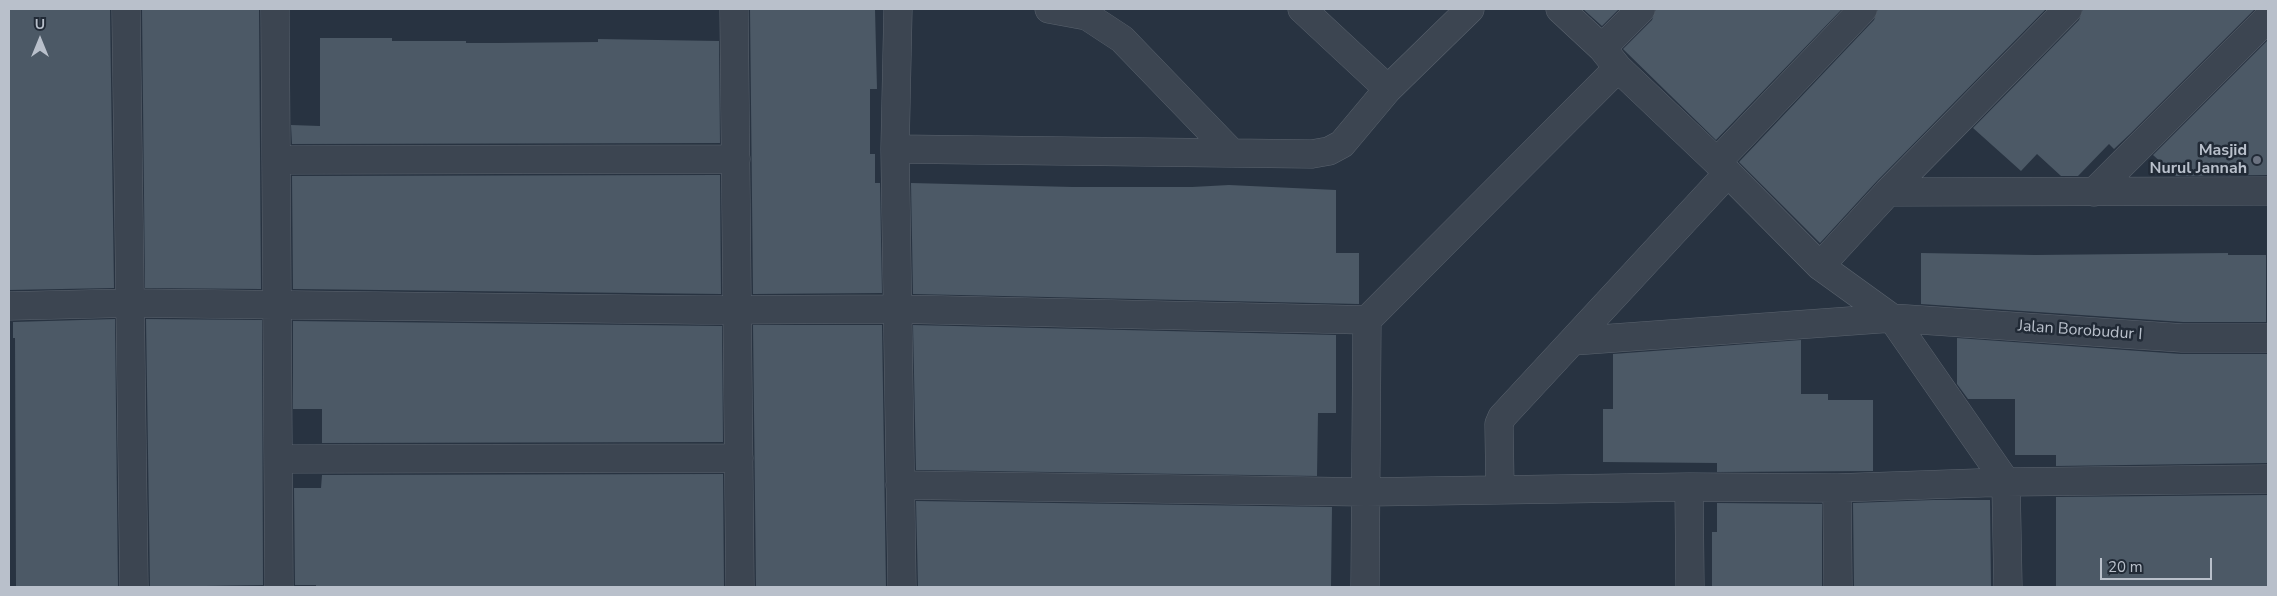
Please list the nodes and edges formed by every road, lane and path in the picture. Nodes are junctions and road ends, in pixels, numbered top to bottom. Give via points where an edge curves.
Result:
1 (126, 9) edge
2 (275, 9) edge
3 (734, 9) edge
4 (898, 9) edge
5 (1049, 9) edge
6 (1302, 9) edge
7 (1470, 9) edge
8 (1560, 9) edge
9 (1641, 9) edge
10 (1863, 9) edge
11 (2068, 9) edge
12 (2268, 18) edge
13 (1610, 58) junction
14 (1388, 90) junction
15 (895, 149) junction
16 (1232, 153) junction
17 (736, 159) junction
18 (276, 160) junction
19 (1723, 167) junction
20 (2268, 191) edge
21 (1888, 192) junction
22 (2094, 192) junction
23 (1820, 266) junction
24 (131, 303) junction
25 (278, 305) junction
26 (9, 306) edge
27 (898, 309) junction
28 (737, 310) junction
29 (1892, 318) junction
30 (1367, 320) junction
31 (2268, 338) edge
32 (1573, 341) junction
33 (739, 458) junction
34 (279, 459) junction
35 (2268, 479) edge
36 (2006, 482) junction
37 (900, 485) junction
38 (1689, 487) junction
39 (1837, 488) junction
40 (1500, 489) junction
41 (1366, 492) junction
42 (134, 587) edge
43 (279, 587) edge
44 (740, 587) edge
45 (902, 587) edge
46 (1365, 587) edge
47 (1690, 587) edge
48 (1838, 587) edge
49 (2008, 587) edge

1 - 24 street
2 - 18 street
3 - 17 street
4 - 15 street
5 - 16 street via 1087,16 1122,39
6 - 14 street
7 - 14 street
8 - 13 street
9 - 13 street
10 - 19 street
11 - 21 street
12 - 22 street
13 - 19 street
13 - 30 street
14 - 16 street via 1342,144 1329,150 1312,154
15 - 16 street
15 - 27 street
17 - 18 street
17 - 28 street
18 - 25 street
19 - 23 street
19 - 32 street
20 - 22 street
21 - 22 street
21 - 23 street
23 - 29 street
24 - 25 street
24 - 26 street
24 - 42 street
25 - 28 street
25 - 34 street
27 - 28 street
27 - 30 street
27 - 37 street
28 - 33 street
29 - 31 street, Jalan Borobudur I via 2182,338
29 - 32 street, Jalan Borobudur I
29 - 36 street
30 - 41 street
32 - 40 street via 1502,417 1499,424
33 - 34 street
33 - 44 street
34 - 43 street
35 - 36 street
36 - 39 street
36 - 49 street
37 - 41 street
37 - 45 street
38 - 39 street
38 - 40 street
38 - 47 street
39 - 48 street
40 - 41 street
41 - 46 street

